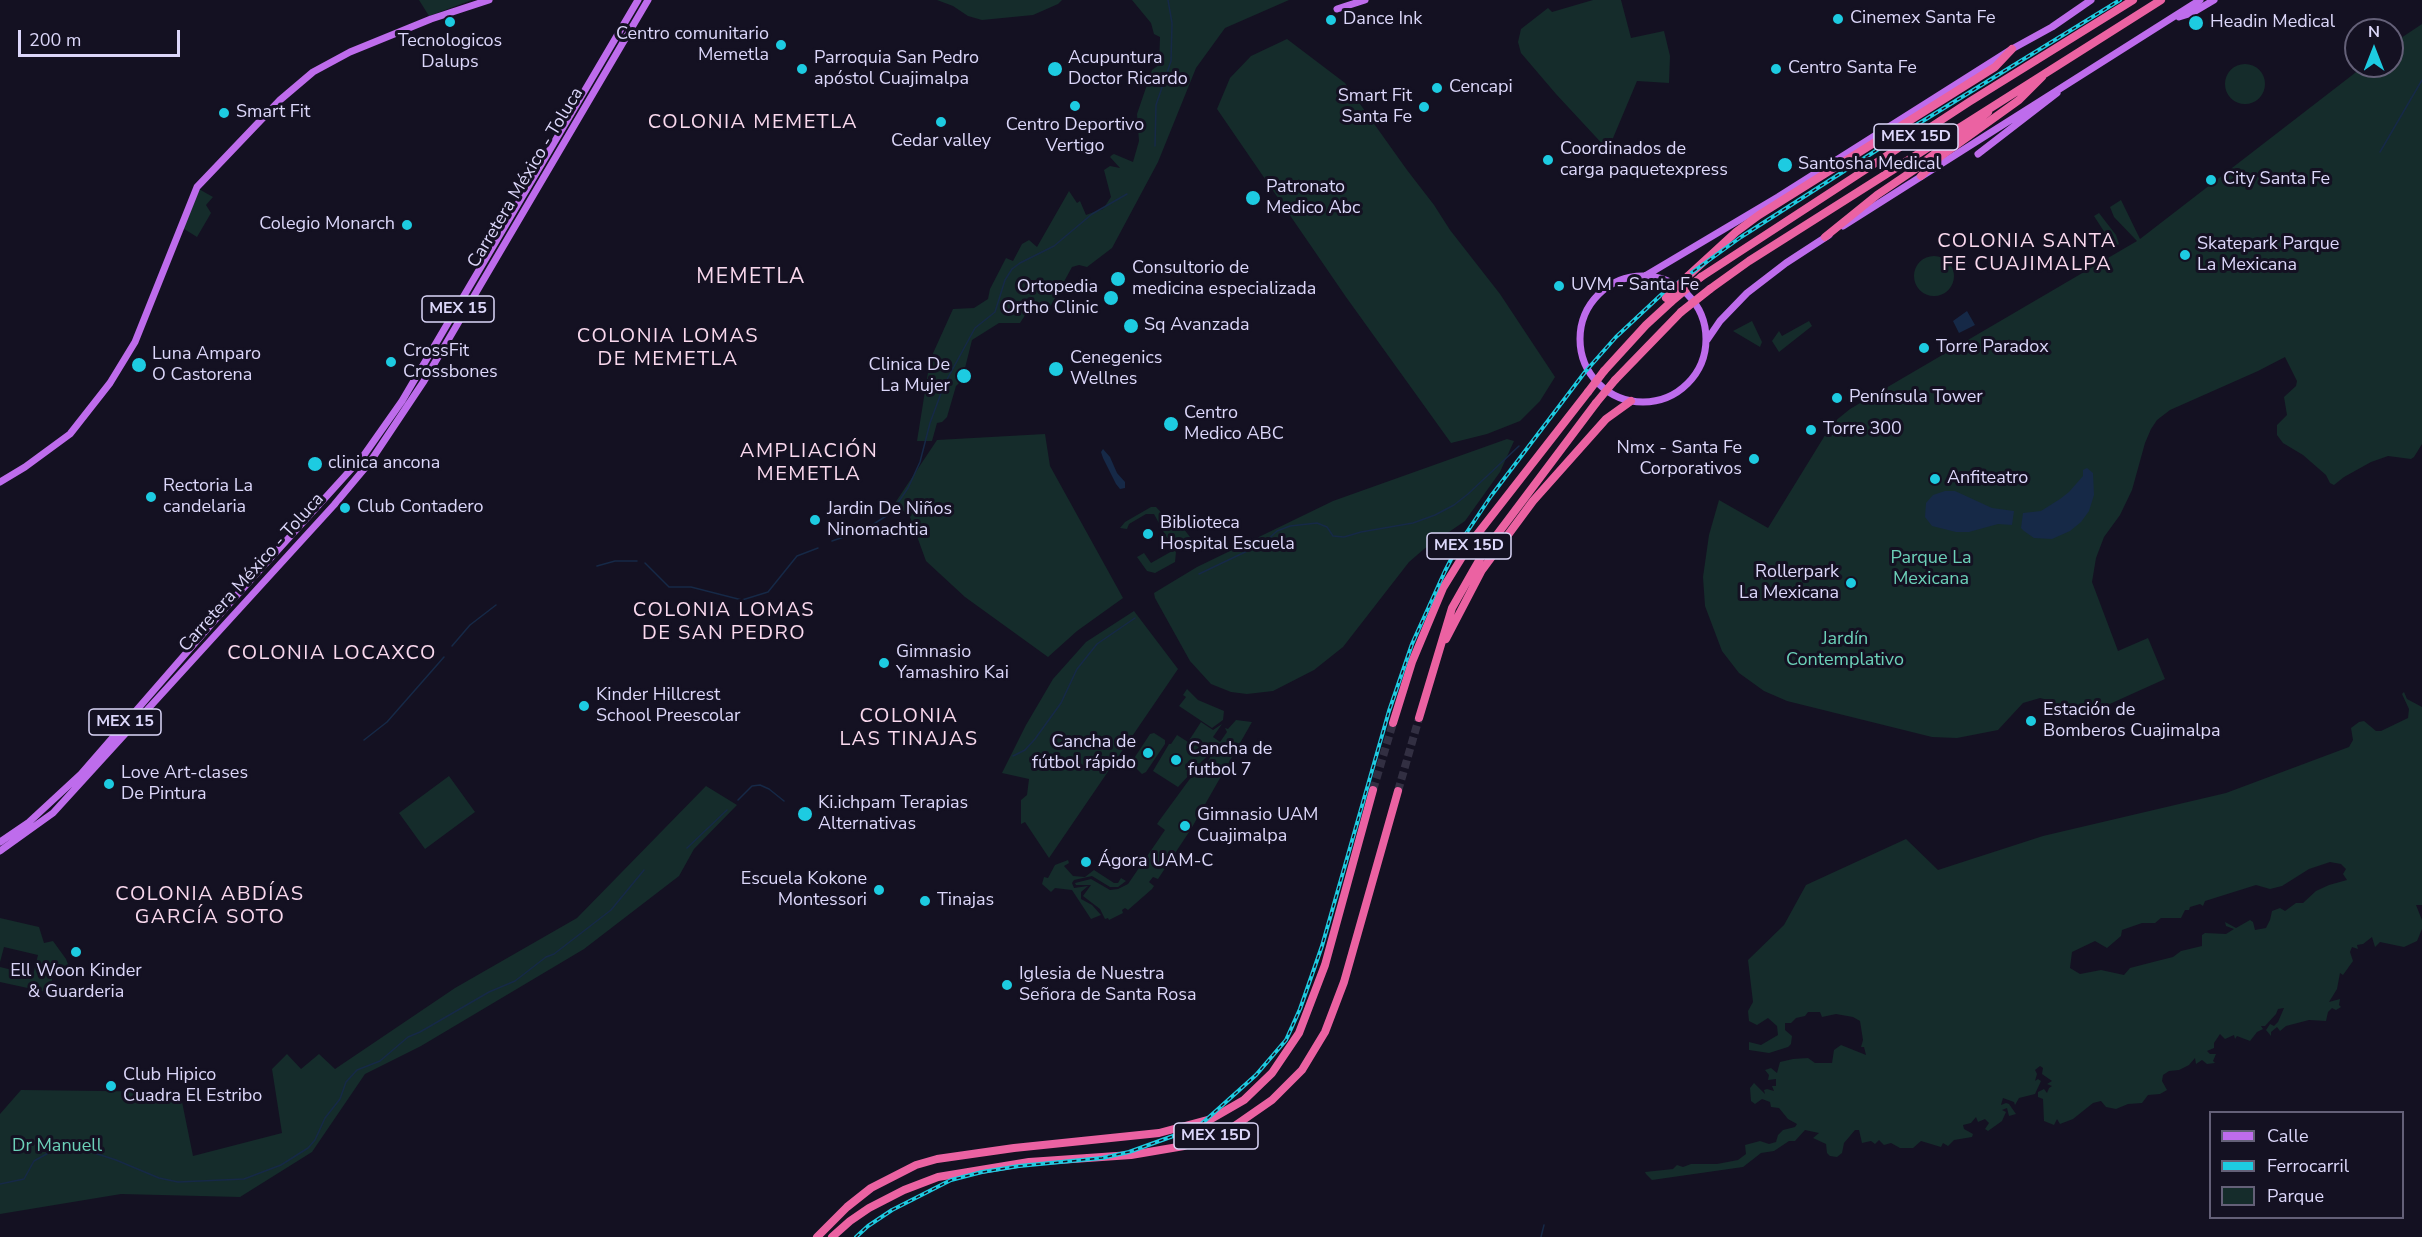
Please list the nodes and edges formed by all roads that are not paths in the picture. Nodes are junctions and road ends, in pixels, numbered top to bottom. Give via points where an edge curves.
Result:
1 (489, 0) edge
2 (648, 0) edge
3 (1365, 0) edge
4 (2091, 0) edge
5 (2133, 0) edge
6 (2162, 0) edge
7 (2200, 0) edge
8 (2214, 0) edge
9 (636, 2) edge
10 (1337, 9) dead end
11 (2168, 20) junction
12 (2012, 50) junction
13 (2049, 70) junction
14 (2075, 78) junction
15 (1996, 103) junction
16 (1978, 154) dead end
17 (1921, 177) junction
18 (1826, 237) junction
19 (1645, 276) junction
20 (1668, 300) junction
21 (1707, 340) junction
22 (1631, 401) junction
23 (0, 482) edge
24 (1436, 656) junction
25 (1419, 718) tunnel mouth
26 (1393, 723) tunnel mouth
27 (1373, 790) tunnel mouth
28 (1398, 792) tunnel mouth
29 (0, 842) edge
30 (0, 851) edge
31 (817, 1237) edge
32 (832, 1237) edge

1 - 23 main road via 350,52 313,72 280,100 197,187 135,342 105,390 70,434
2 - 30 main road, Carretera México - Toluca / MEX 15 via 424,381 370,462 53,813
3 - 10 main road
4 - 12 main road
5 - 20 highway, MEX 15D, bridge via 1969,102
6 - 13 highway, MEX 15D
7 - 11 main road
8 - 11 main road via 2192,13
9 - 29 main road, Carretera México - Toluca / MEX 15 via 402,401 364,455 81,774 28,823
11 - 14 main road
12 - 19 main road
12 - 20 highway, bridge via 1995,67 1736,232
13 - 15 highway, MEX 15D
13 - 17 highway via 2033,89 1959,142
14 - 16 main road
14 - 17 main road
15 - 18 highway via 1980,120
15 - 24 highway, MEX 15D, bridge via 1749,261 1681,312 1596,403 1484,552 1452,608
17 - 18 main road
18 - 21 main road via 1747,294
19 - 21 main road via 1684,290 1701,313
19 - 22 main road via 1626,278 1602,291 1585,313 1580,335 1581,354 1589,373 1600,386
20 - 26 highway, MEX 15D, bridge via 1604,371 1472,541 1443,588 1412,662
21 - 22 main road via 1699,370 1687,385 1668,398
22 - 24 highway via 1606,419 1533,501 1482,570
24 - 25 highway, MEX 15D
27 - 31 highway, MEX 15D via 1325,965 1299,1033 1279,1065 1244,1100 1211,1119 1159,1133 925,1162 871,1188
28 - 32 highway, MEX 15D via 1344,982 1325,1032 1302,1070 1272,1100 1223,1134 1184,1146 1131,1155 1018,1164 921,1182 869,1208

